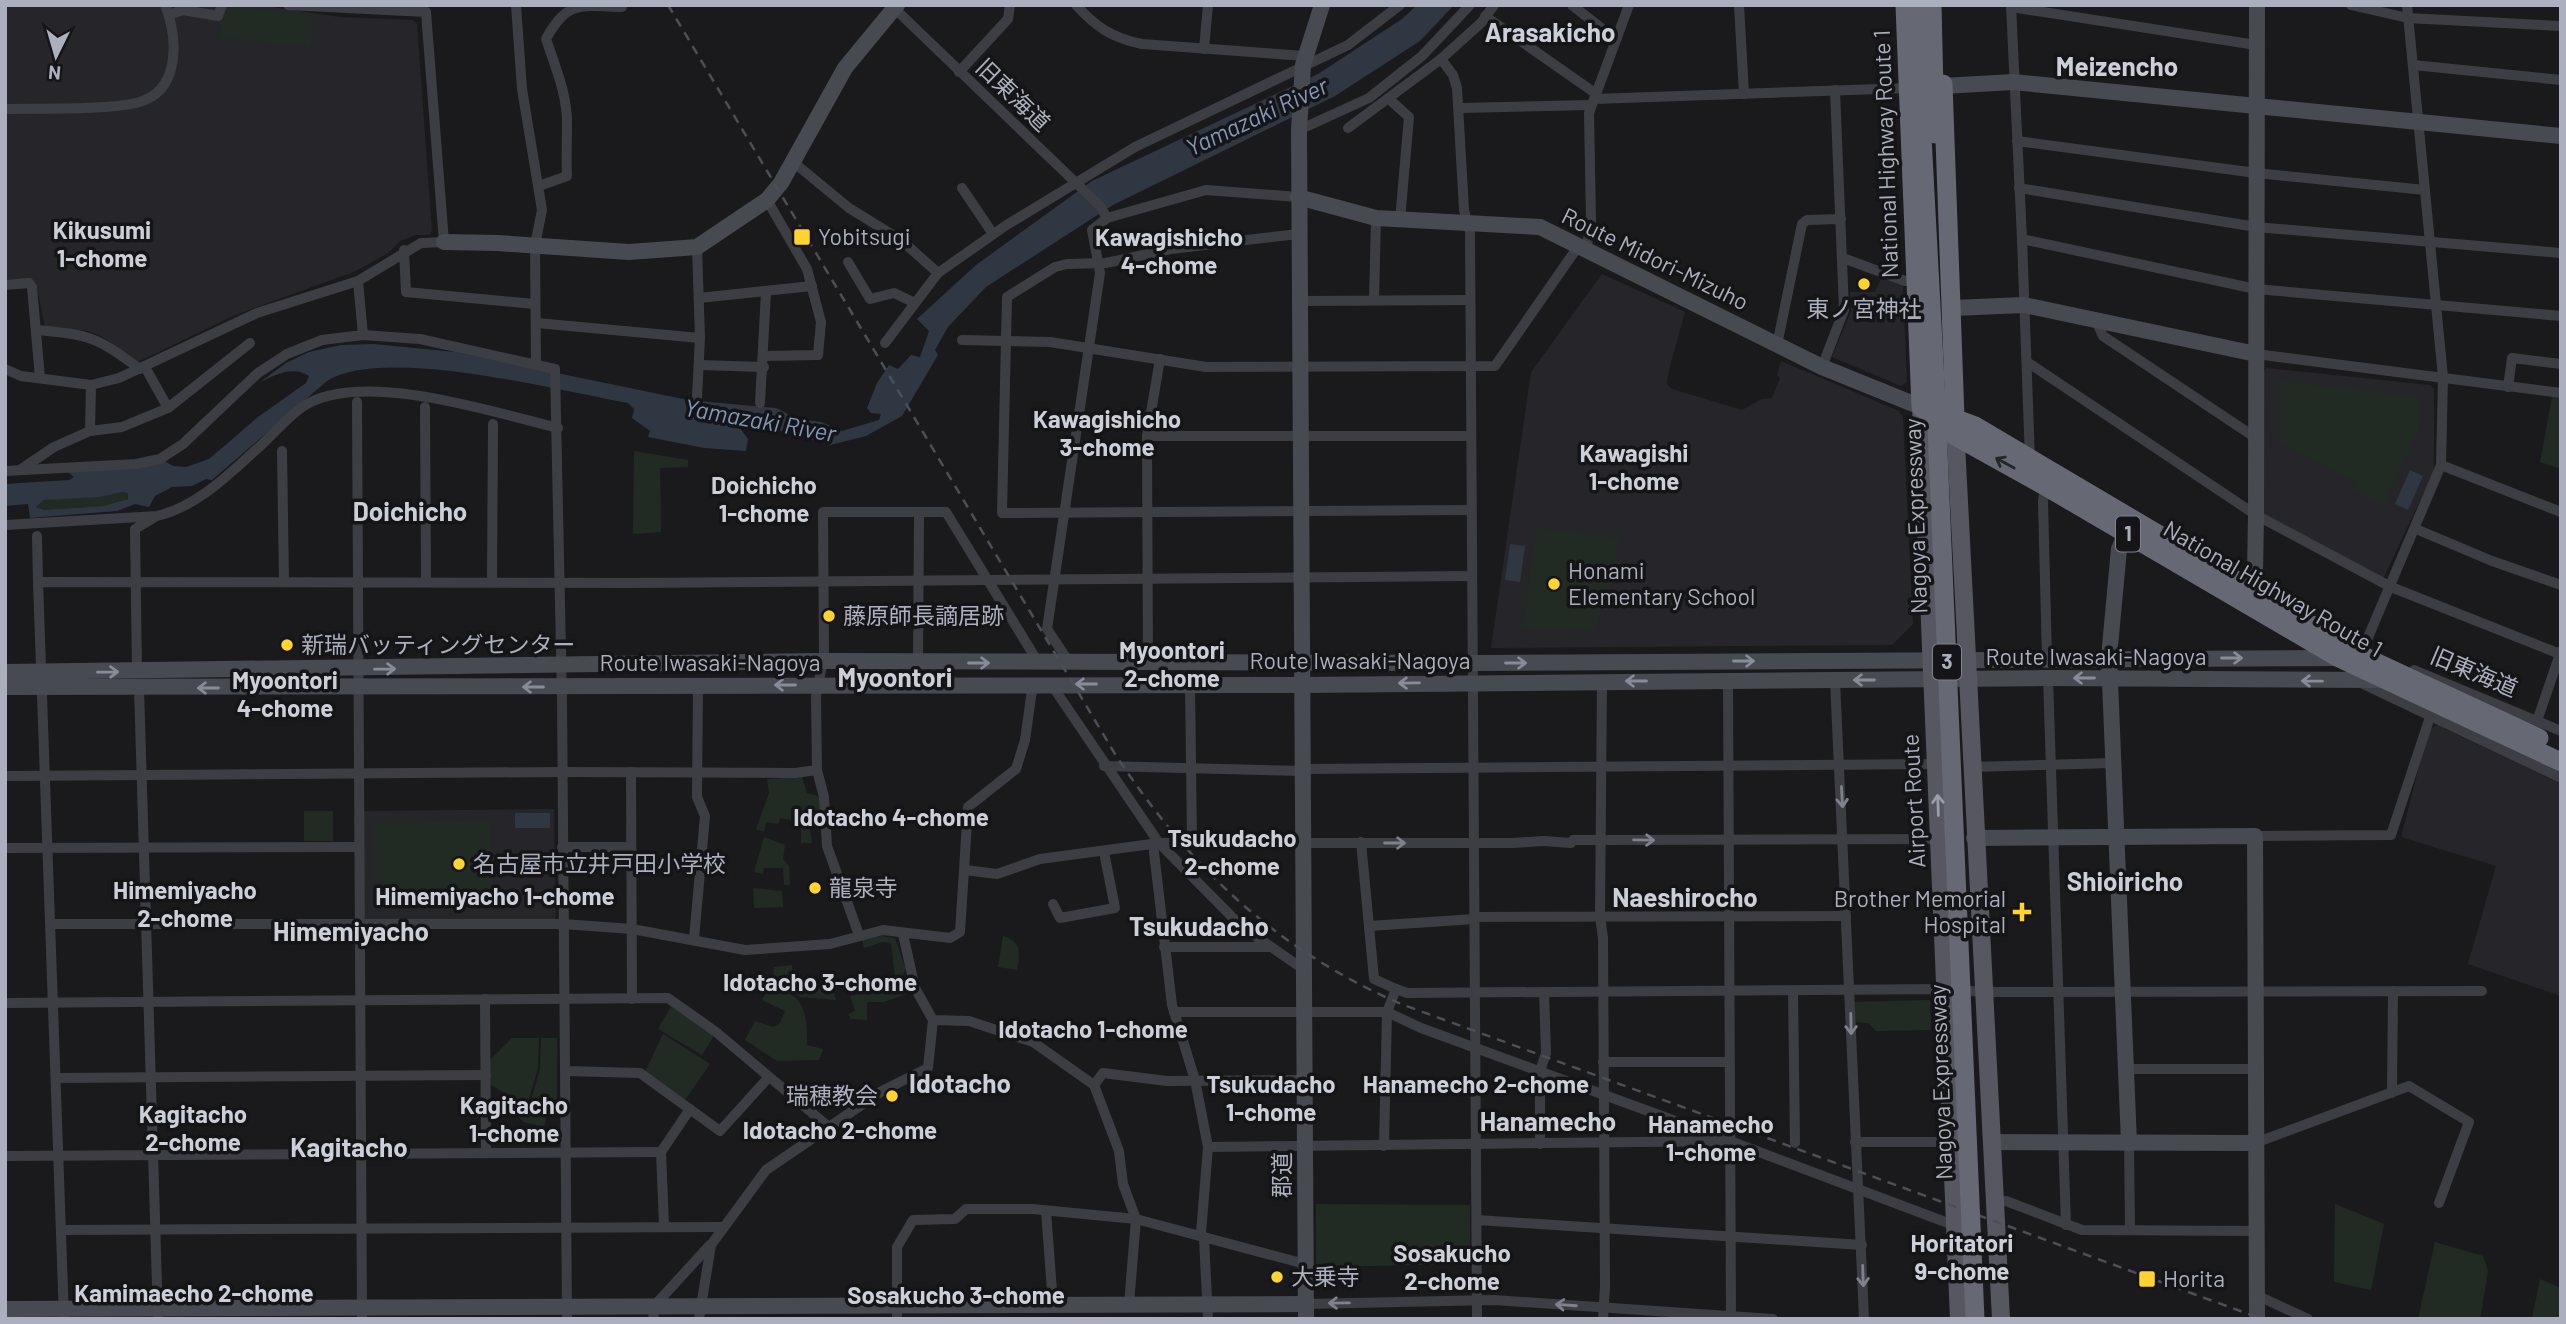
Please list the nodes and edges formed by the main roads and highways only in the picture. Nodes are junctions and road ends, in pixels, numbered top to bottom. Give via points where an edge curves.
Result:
1 (1905, 5) edge
2 (1914, 5) edge
3 (1932, 5) edge
4 (1941, 5) edge
5 (1921, 407) junction
6 (1955, 427) junction
7 (2433, 703) junction
8 (2561, 748) edge
9 (2561, 762) edge
10 (1959, 1319) edge
11 (1975, 1319) edge
12 (1987, 1319) edge
13 (2001, 1319) edge

1 - 5 highway, National Highway Route 1
2 - 11 highway, Nagoya Expressway / 3, bridge via 1935,380
3 - 12 highway, Nagoya Expressway / 3, bridge
4 - 6 highway
5 - 6 highway, 1
10 -> 5 main road, Airport Route
7 -> 6 highway, National Highway Route 1 / 1 via 2339,659
6 - 7 highway, National Highway Route 1 / 1 via 1975,426 2365,656
6 - 13 main road
7 - 8 highway, National Highway Route 1 / 1
7 - 9 highway, National Highway Route 1 / 1

